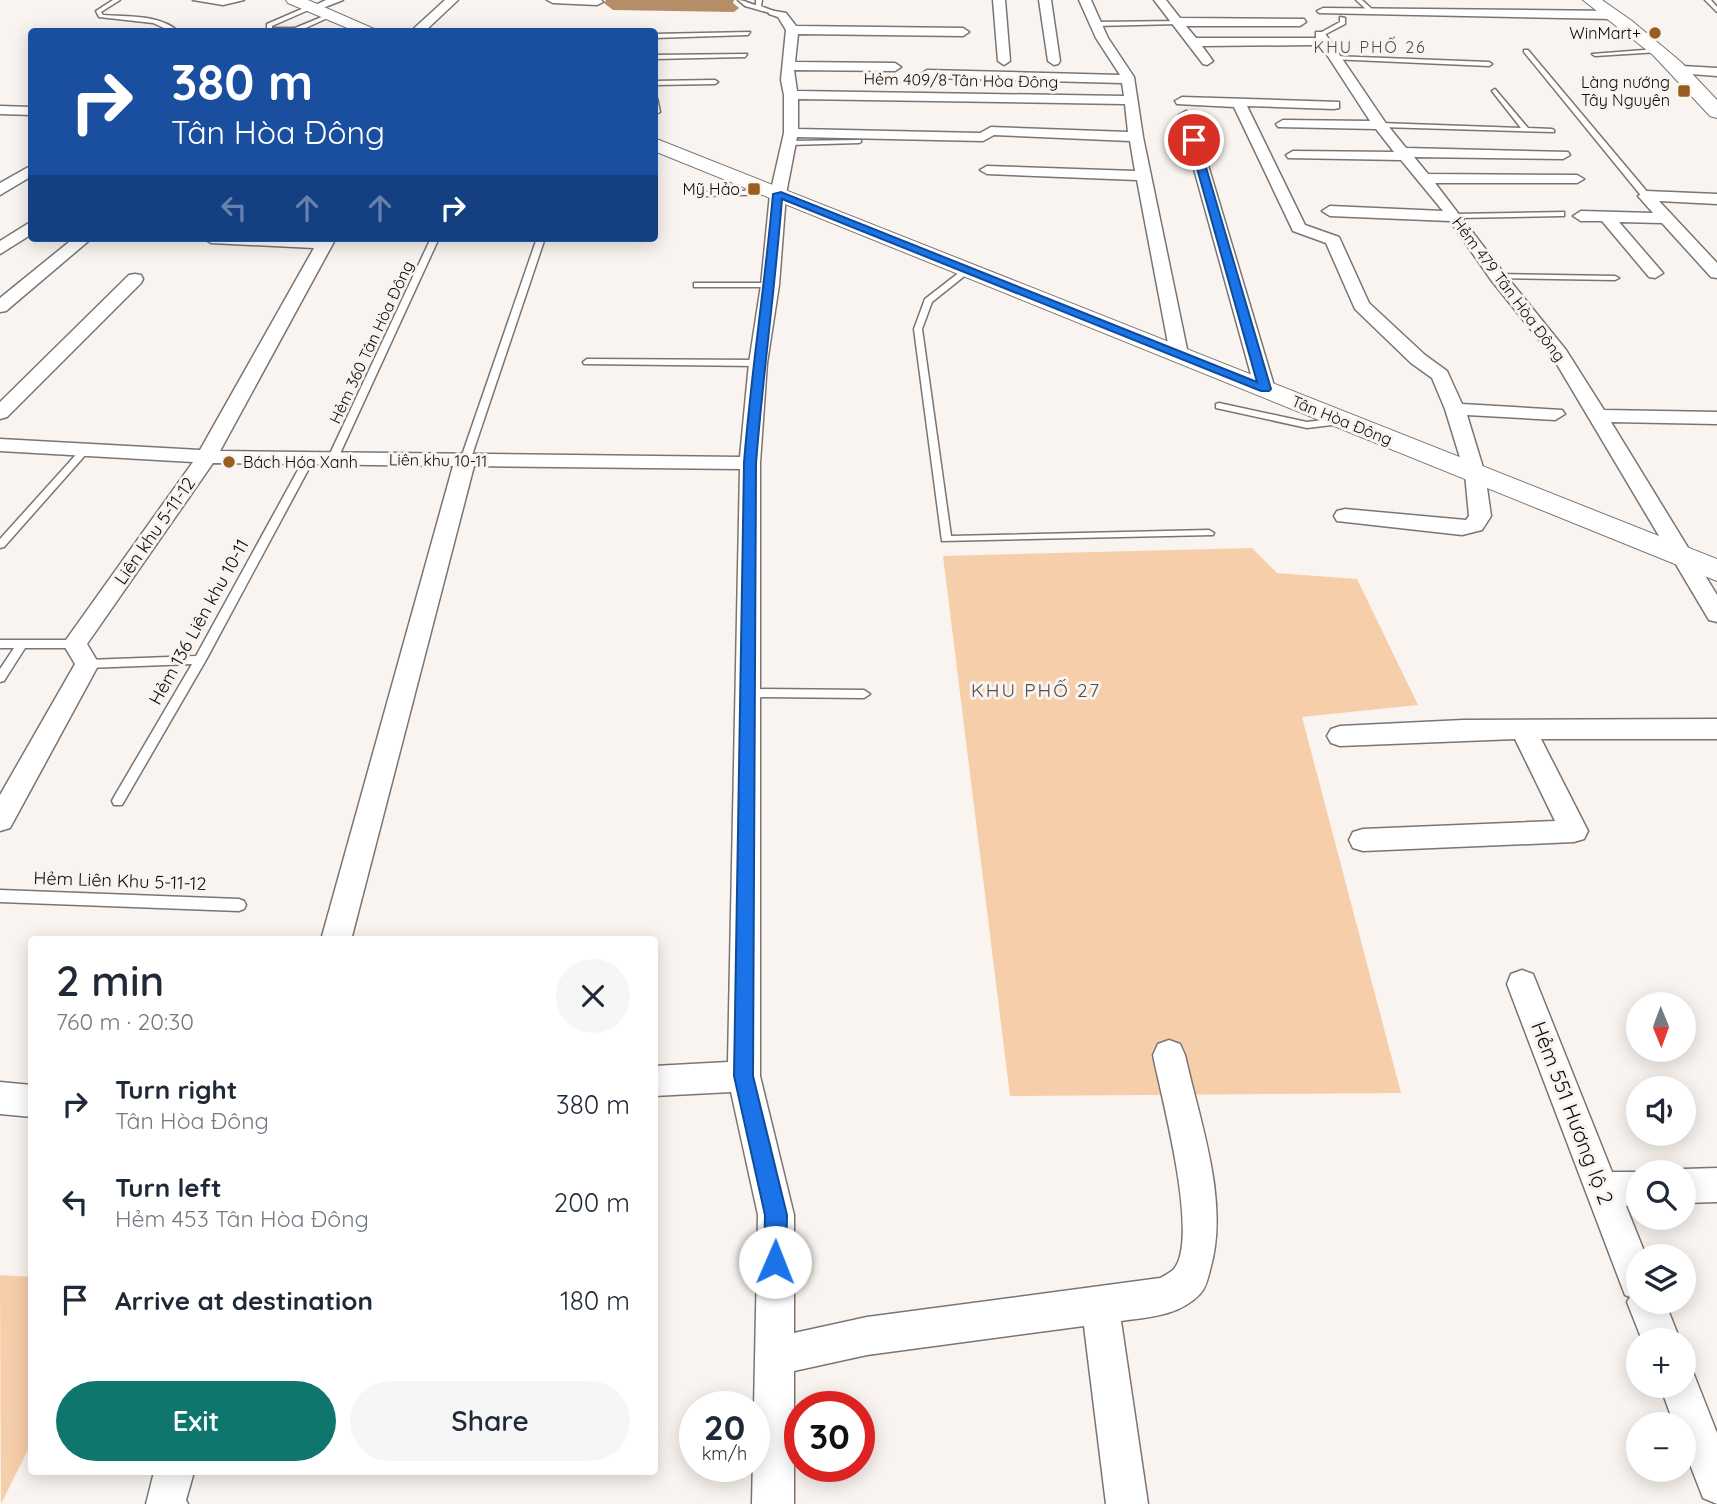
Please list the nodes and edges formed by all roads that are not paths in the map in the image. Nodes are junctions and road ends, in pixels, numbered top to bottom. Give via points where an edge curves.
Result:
1 (117, 0) edge
2 (195, 0) edge
3 (241, 0) edge
4 (294, 0) edge
5 (452, 0) edge
6 (554, 0) edge
7 (741, 0) edge
8 (999, 0) edge
9 (1045, 0) edge
10 (1085, 0) edge
11 (1359, 0) edge
12 (1444, 0) edge
13 (1517, 0) edge
14 (1591, 0) edge
15 (1707, 0) edge
16 (597, 2) dead end
17 (758, 3) edge
18 (1167, 3) edge
19 (323, 8) edge
20 (1370, 10) junction
21 (1717, 10) edge
22 (1323, 11) dead end
23 (1458, 11) junction
24 (773, 12) joint
25 (1535, 13) junction
26 (1614, 15) junction
27 (1342, 18) dead end
28 (1178, 22) junction
29 (1300, 22) dead end
30 (1096, 24) junction
31 (1475, 24) dead end
32 (172, 28) edge
33 (270, 28) edge
34 (298, 28) edge
35 (365, 28) edge
36 (420, 28) edge
37 (792, 30) junction
38 (963, 32) dead end
39 (748, 33) dead end
40 (658, 36) edge
41 (1316, 38) junction
42 (1192, 42) junction
43 (1526, 51) dead end
44 (1657, 51) junction
45 (1595, 54) dead end
46 (745, 55) dead end
47 (658, 57) edge
48 (1333, 58) junction
49 (1004, 61) dead end
50 (1054, 61) dead end
51 (1208, 61) dead end
52 (1489, 64) dead end
53 (790, 66) junction
54 (895, 66) dead end
55 (1682, 70) junction
56 (1717, 72) edge
57 (927, 74) dead end
58 (1128, 79) junction
59 (715, 82) dead end
60 (658, 83) edge
61 (1495, 91) dead end
62 (791, 95) junction
63 (1131, 100) junction
64 (1241, 103) junction
65 (1334, 105) dead end
66 (28, 111) edge
67 (2, 112) edge
68 (1717, 112) edge
69 (1283, 124) dead end
70 (1380, 125) junction
71 (1526, 130) junction
72 (1552, 131) dead end
73 (1136, 136) junction
74 (790, 138) junction
75 (859, 141) dead end
76 (658, 146) edge
77 (1403, 154) junction
78 (1293, 155) dead end
79 (1563, 155) dead end
80 (987, 170) dead end
81 (28, 171) edge
82 (1143, 176) junction
83 (1422, 178) junction
84 (7, 179) edge
85 (1577, 179) dead end
86 (0, 190) edge
87 (776, 193) junction
88 (706, 194) dead end
89 (1646, 196) junction
90 (1717, 199) edge
91 (1330, 211) dead end
92 (1561, 214) dead end
93 (1455, 216) junction
94 (1581, 216) dead end
95 (1607, 217) junction
96 (1667, 218) junction
97 (28, 229) edge
98 (79, 242) edge
99 (326, 242) edge
100 (433, 242) edge
101 (540, 242) edge
102 (0, 249) edge
103 (968, 270) junction
104 (1655, 273) dead end
105 (1717, 273) edge
106 (1497, 276) junction
107 (1615, 278) dead end
108 (135, 279) dead end
109 (697, 285) dead end
110 (770, 285) junction
111 (0, 307) edge
112 (1179, 354) junction
113 (587, 362) dead end
114 (758, 363) junction
115 (1265, 389) junction
116 (1219, 407) dead end
117 (1455, 409) junction
118 (0, 413) edge
119 (1555, 414) dead end
120 (1599, 416) junction
121 (1717, 418) edge
122 (1344, 421) junction
123 (0, 445) edge
124 (85, 450) junction
125 (207, 457) junction
126 (333, 458) junction
127 (309, 459) junction
128 (465, 461) junction
129 (750, 463) junction
130 (1475, 474) junction
131 (1345, 516) dead end
132 (1209, 533) dead end
133 (0, 545) edge
134 (1680, 557) junction
135 (1717, 571) edge
136 (1717, 614) edge
137 (0, 644) edge
138 (22, 644) junction
139 (75, 644) junction
140 (200, 660) junction
141 (87, 664) junction
142 (0, 678) edge
143 (748, 693) junction
144 (864, 694) dead end
145 (1717, 729) edge
146 (1524, 732) junction
147 (1340, 736) dead end
148 (118, 801) dead end
149 (0, 820) edge
150 (1363, 840) dead end
151 (0, 896) edge
152 (239, 905) dead end
153 (337, 936) edge
154 (1522, 984) dead end
155 (1170, 1055) dead end
156 (744, 1076) junction
157 (658, 1081) edge
158 (0, 1098) edge
159 (28, 1101) edge
160 (1717, 1185) edge
161 (1696, 1186) edge
162 (1626, 1189) edge
163 (1602, 1190) junction
164 (1626, 1251) edge
165 (1100, 1305) junction
166 (774, 1356) junction
167 (1684, 1398) edge
168 (173, 1475) edge
169 (1717, 1484) edge
170 (167, 1504) edge
171 (773, 1504) edge
172 (1127, 1504) edge

1 - 32 lane via 98,12 101,16
2 - 3 lane
4 - 19 street
5 - 36 street
6 - 16 street
7 - 17 lane via 747,5
8 - 49 street
9 - 50 street
10 - 30 street
11 - 20 lane
12 - 23 street
13 - 25 street
14 - 26 street
15 - 21 lane
17 - 24 lane
18 - 28 street
19 - 33 lane
19 - 34 lane
19 - 35 street
20 - 22 street
20 - 23 street
23 - 25 street
23 - 31 street
24 - 37 street via 782,15
25 - 26 street
26 - 44 street
27 - 41 lane via 1343,23
28 - 29 street
28 - 30 lane
28 - 42 street
30 - 58 street
37 - 38 street
37 - 53 street via 798,47
39 - 40 lane
41 - 42 street
41 - 48 street, Hẻm 479 Tân Hòa Đông
42 - 51 street
43 - 89 lane
44 - 45 lane
44 - 55 street
46 - 47 lane
48 - 52 lane
48 - 70 street, Hẻm 479 Tân Hòa Đông
53 - 54 street
53 - 62 street
55 - 56 street
55 - 68 street
57 - 58 street
58 - 63 street
59 - 60 lane
61 - 71 lane
62 - 63 street, Hẻm 409/8 Tân Hòa Đông
62 - 74 street
63 - 73 street
64 - 65 street
64 - 115 street via 1184,108
64 - 117 street via 1299,228 1334,240 1362,305 1440,375
66 - 67 street
69 - 70 street
70 - 71 lane
70 - 77 street, Hẻm 479 Tân Hòa Đông
71 - 72 lane
73 - 74 street via 991,131 983,137
73 - 82 street
74 - 75 lane
74 - 87 street
76 - 87 street, Tân Hòa Đông
77 - 78 street
77 - 79 street
77 - 83 street, Hẻm 479 Tân Hòa Đông
80 - 82 street
81 - 84 street
82 - 112 street
83 - 85 street
83 - 93 street, Hẻm 479 Tân Hòa Đông
84 - 86 street
87 - 88 lane
87 - 103 street, Tân Hòa Đông
87 - 110 street
89 - 90 street
89 - 96 street
91 - 93 street
92 - 93 lane
93 - 106 street, Hẻm 479 Tân Hòa Đông
94 - 95 street
95 - 96 street
95 - 104 street
96 - 105 street
97 - 102 street
98 - 111 street
99 - 125 street, Liên khu 5-11-12
100 - 126 lane, Hẻm 360 Tân Hòa Đông
101 - 128 lane
103 - 112 street, Tân Hòa Đông
103 - 132 lane via 928,301 918,329 947,539
106 - 107 lane
106 - 120 street, Hẻm 479 Tân Hòa Đông via 1560,354
108 - 118 street
109 - 110 lane
110 - 114 street
112 - 115 street, Tân Hòa Đông
113 - 114 lane
114 - 129 street
115 - 122 street, Tân Hòa Đông
116 - 122 lane via 1307,425
117 - 119 street
117 - 130 street
120 - 121 street
120 - 134 street, Hẻm 479 Tân Hòa Đông
122 - 130 street, Tân Hòa Đông
123 - 124 street, Liên khu 10-11
124 - 125 street, Liên khu 10-11
124 - 133 lane
125 - 127 street, Liên khu 10-11
125 - 139 street, Liên khu 5-11-12
126 - 127 street, Liên khu 10-11
126 - 128 street, Liên khu 10-11
127 - 140 lane, Hẻm 136 Liên khu 10-11
128 - 129 street, Liên khu 10-11
128 - 153 street
129 - 143 street
130 - 131 street via 1480,516 1474,525
130 - 134 street, Tân Hòa Đông
134 - 135 street, Tân Hòa Đông
134 - 136 street, Hẻm 479 Tân Hòa Đông
137 - 138 lane
138 - 139 lane
138 - 142 lane
139 - 141 street
140 - 141 lane
140 - 148 lane, Hẻm 136 Liên khu 10-11
141 - 149 street
143 - 144 lane
143 - 156 street
145 - 146 street
146 - 147 street
146 - 150 street via 1574,831
151 - 152 lane, Hẻm Liên Khu 5-11-12
154 - 163 street, Hẻm 551 Hương lộ 2
155 - 165 street via 1200,1199 1199,1247 1189,1280 1167,1296
156 - 157 street
156 - 166 street via 776,1215
158 - 159 street
160 - 161 street
162 - 163 street
163 - 164 street, Hẻm 551 Hương lộ 2
165 - 166 street via 867,1336
165 - 172 street
166 - 171 street
167 - 169 street
168 - 170 street

